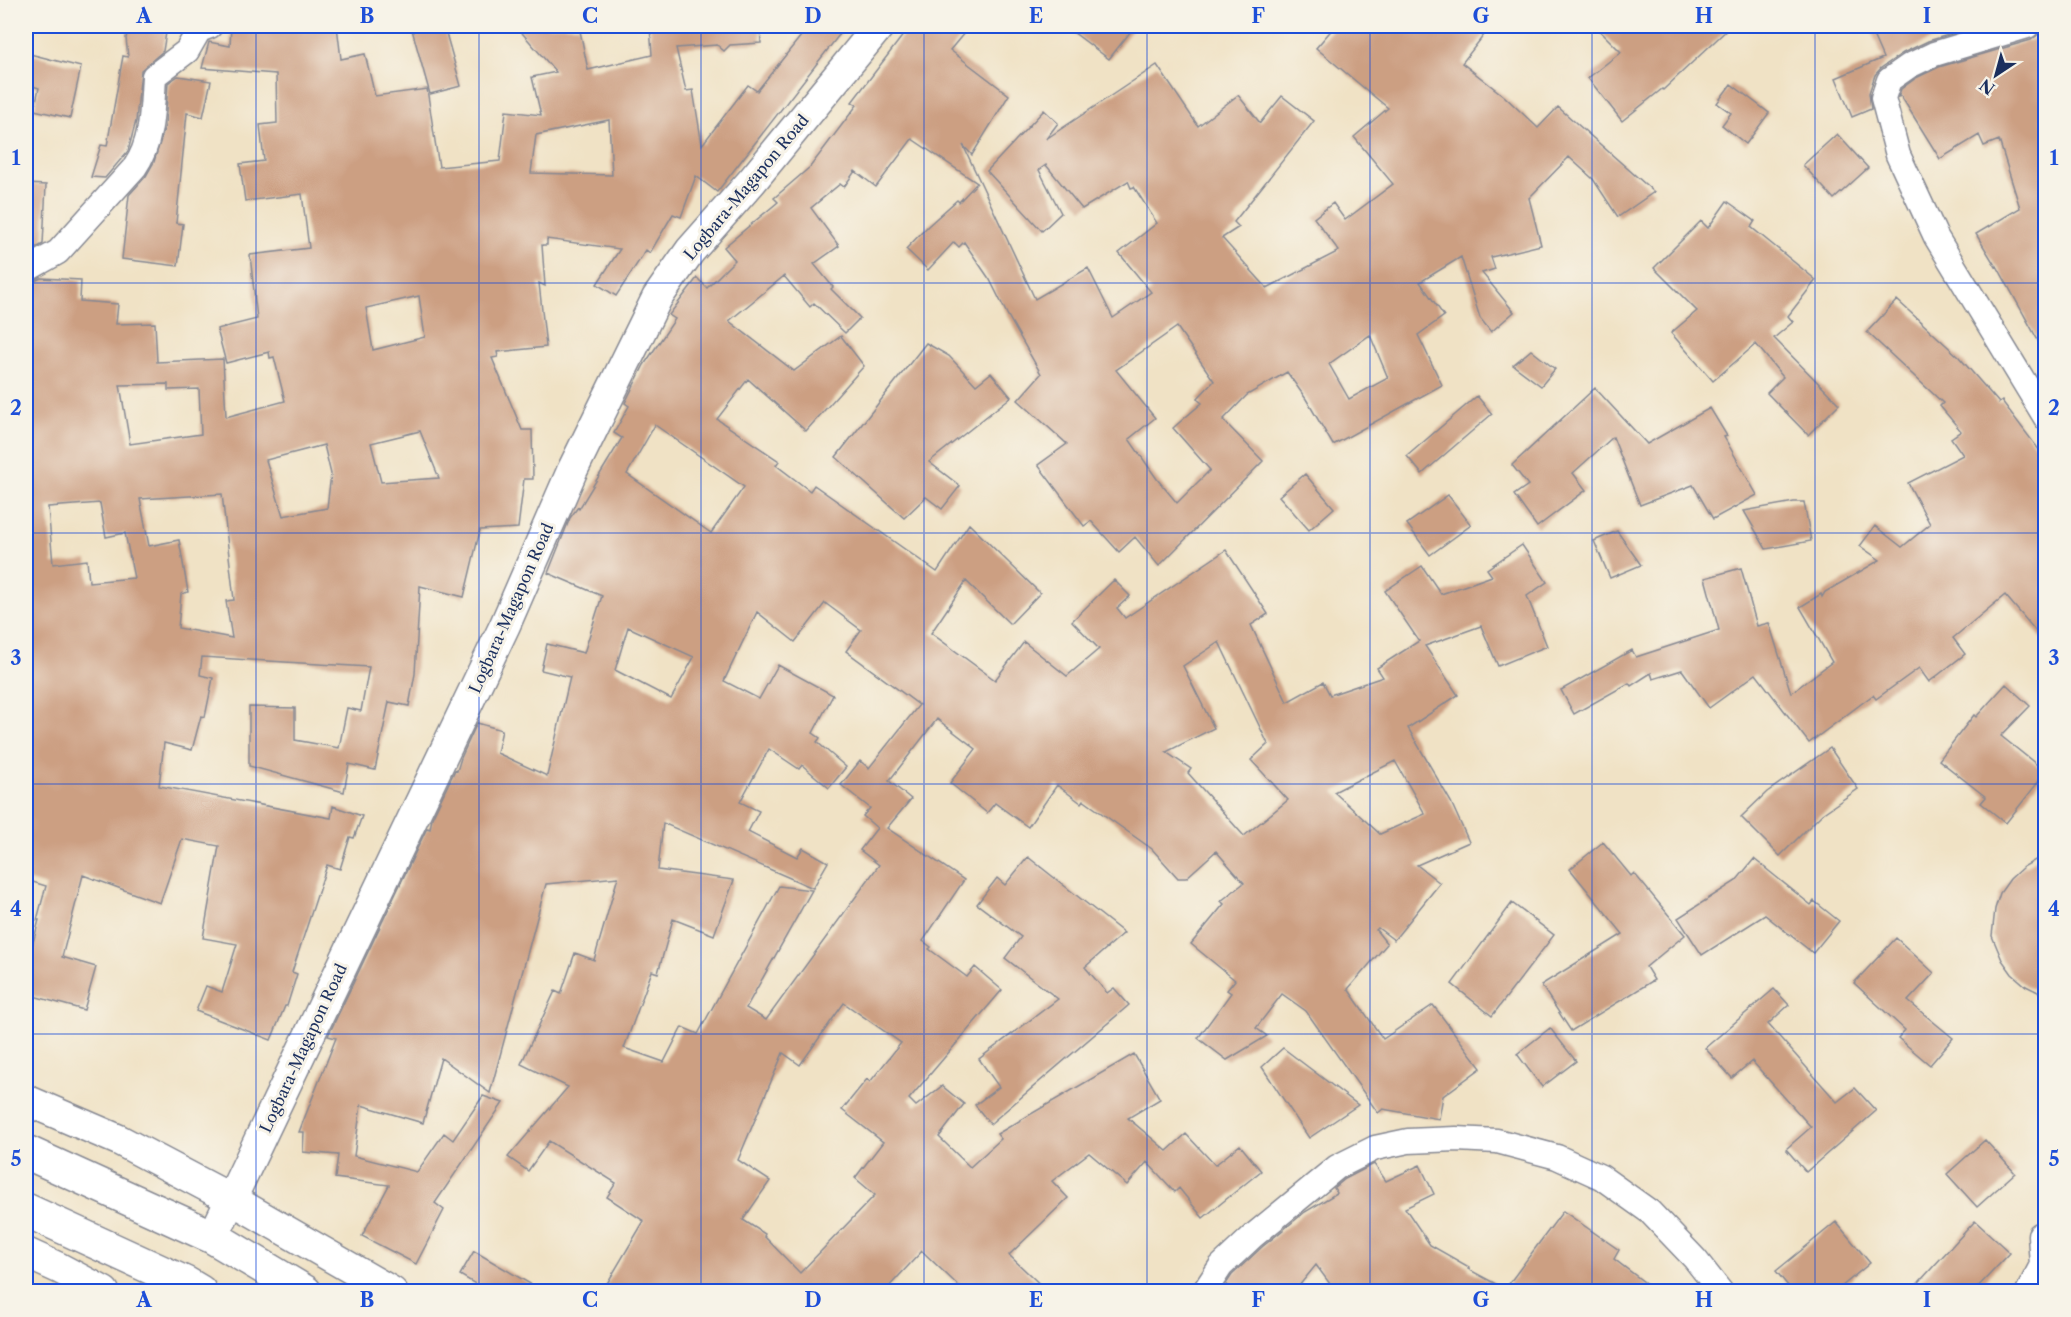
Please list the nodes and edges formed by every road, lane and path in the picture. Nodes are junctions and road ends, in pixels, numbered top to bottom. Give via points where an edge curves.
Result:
1 (210, 26) edge
2 (879, 26) edge
3 (2027, 26) edge
4 (26, 270) edge
5 (2046, 418) edge
6 (26, 1100) edge
7 (26, 1152) edge
8 (231, 1199) junction
9 (26, 1210) edge
10 (2040, 1235) dead end
11 (213, 1237) junction
12 (26, 1253) edge
13 (189, 1289) edge
14 (104, 1292) edge
15 (305, 1292) edge
16 (392, 1292) edge
17 (1204, 1292) edge
18 (1721, 1292) edge
19 (2028, 1292) edge

1 - 4 street via 200,30 187,51 154,76 144,154 135,167 58,252
2 - 8 street, Logbara-Magapon Road via 690,251 657,298
3 - 5 street via 1934,54 1909,66 1889,80 1883,98 1898,155 1936,237
6 - 8 street via 119,1140
7 - 11 highway
8 - 11 street, Logbara-Magapon Road
8 - 16 street
9 - 13 highway
10 - 19 street via 2042,1265
11 - 15 highway
12 - 14 street
17 - 18 street via 1221,1266 1337,1167 1375,1148 1408,1141 1456,1139 1497,1141 1557,1157 1601,1177 1650,1212

